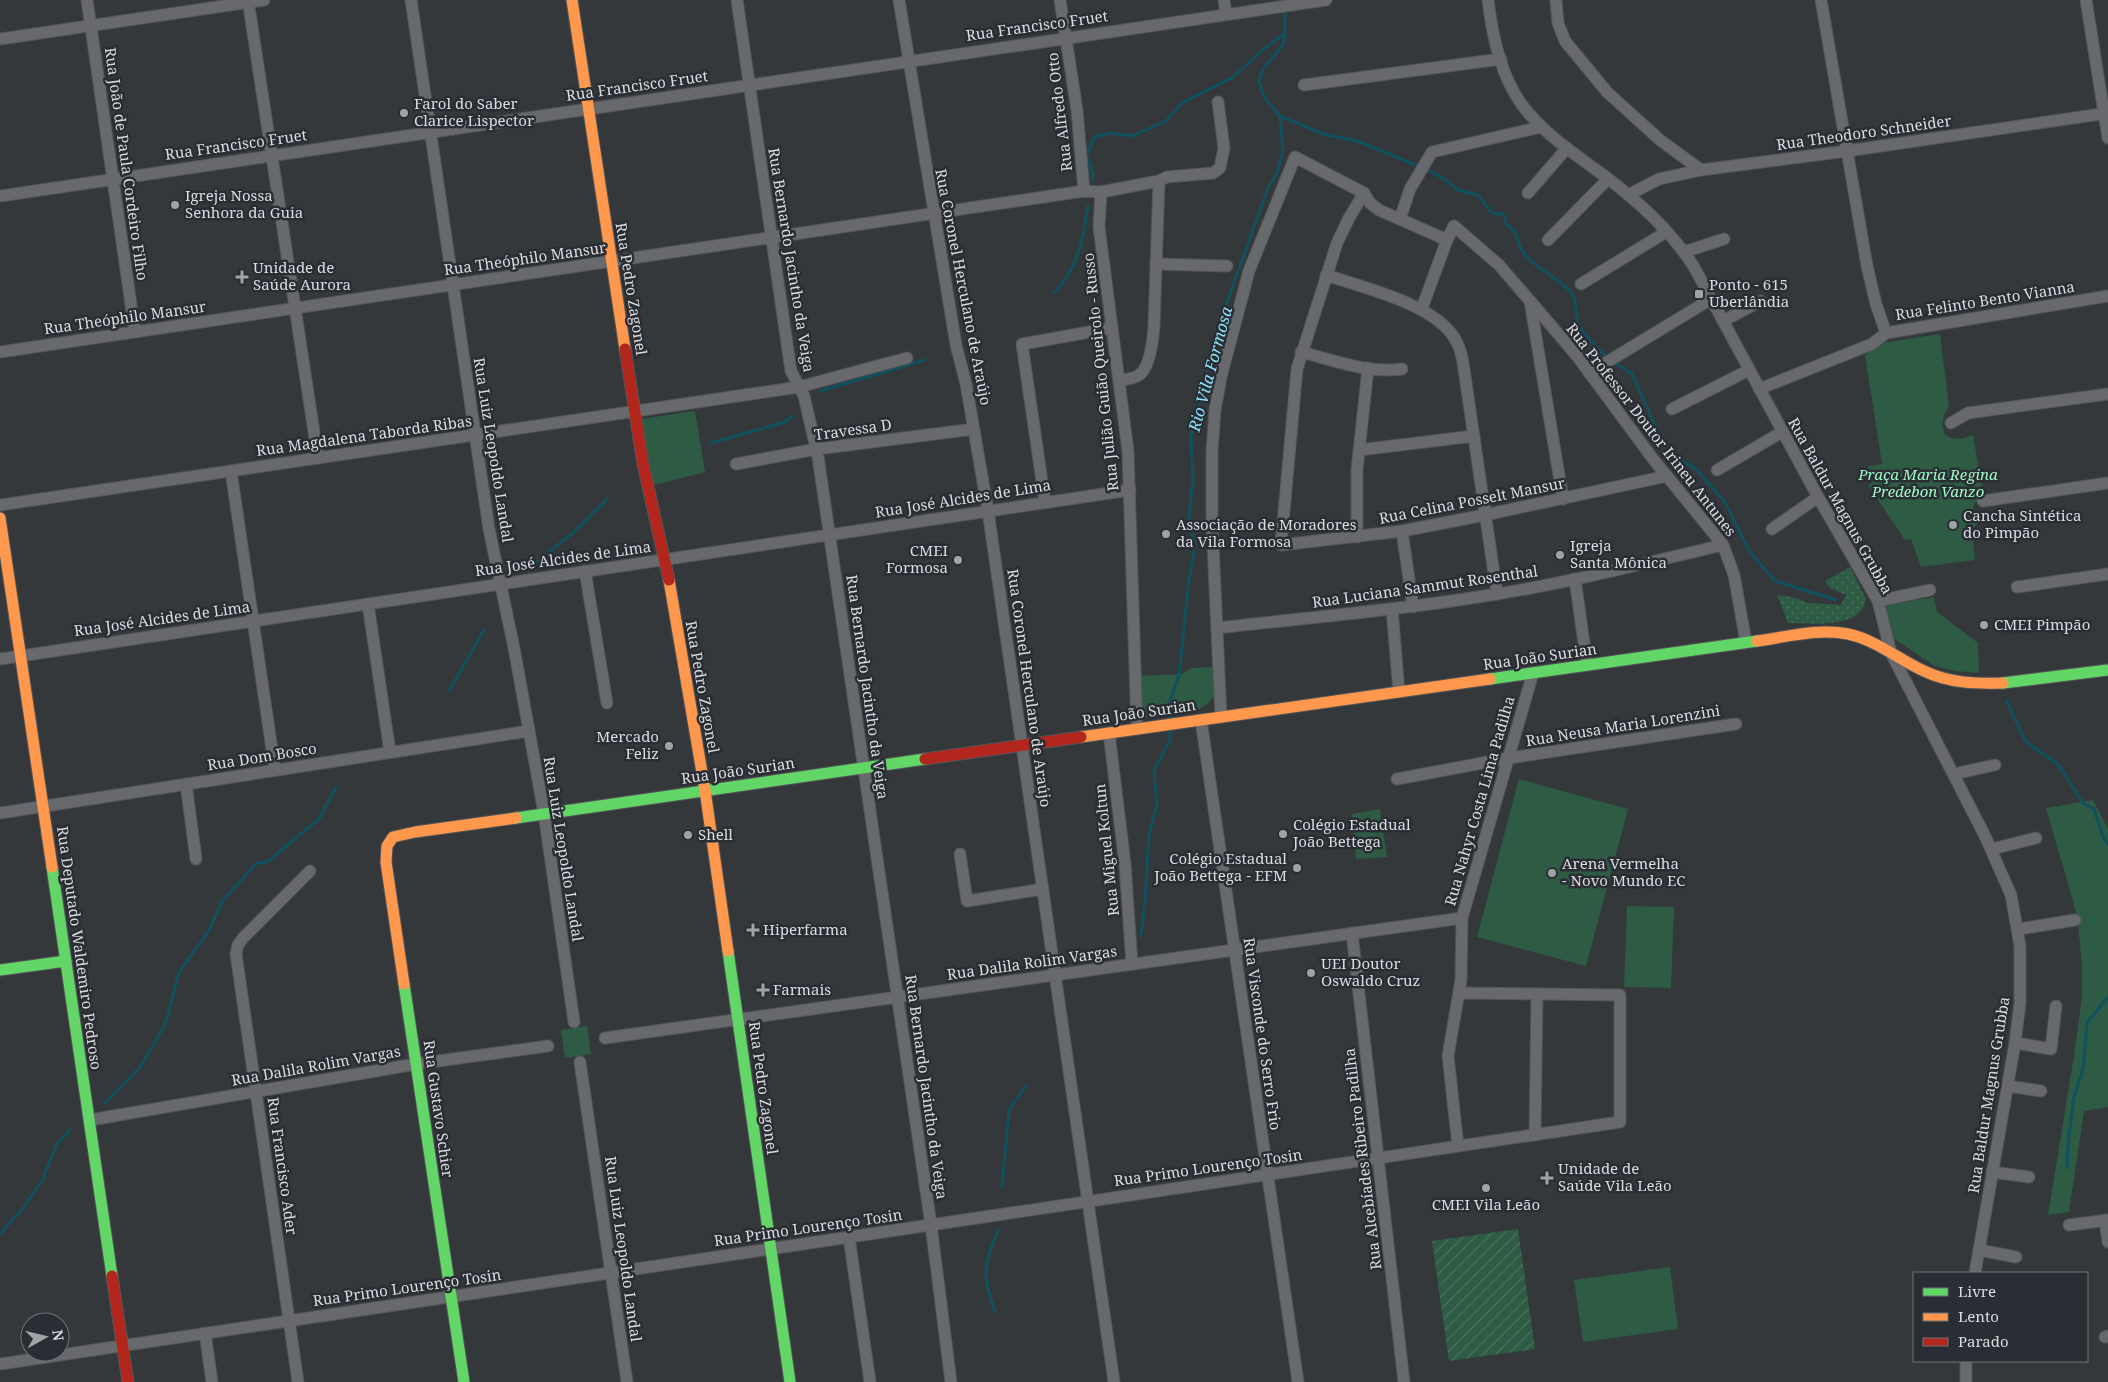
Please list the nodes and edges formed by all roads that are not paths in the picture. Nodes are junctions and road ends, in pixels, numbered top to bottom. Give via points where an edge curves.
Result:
1 (87, 0) edge
2 (264, 0) edge
3 (411, 0) edge
4 (572, 0) edge
5 (737, 0) edge
6 (899, 0) edge
7 (1060, 0) edge
8 (1224, 0) edge
9 (1326, 0) edge
10 (1488, 0) edge
11 (1556, 0) edge
12 (1822, 0) edge
13 (2086, 0) edge
14 (248, 1) edge
15 (1226, 14) junction
16 (91, 25) junction
17 (1066, 37) junction
18 (0, 39) edge
19 (1501, 59) junction
20 (907, 61) junction
21 (749, 84) junction
22 (1304, 85) dead end
23 (1218, 102) dead end
24 (588, 108) junction
25 (2106, 113) edge
26 (1541, 126) junction
27 (430, 132) junction
28 (2108, 138) edge
29 (1567, 148) junction
30 (1847, 151) junction
31 (272, 155) junction
32 (1701, 170) junction
33 (113, 179) junction
34 (1608, 179) junction
35 (1159, 181) junction
36 (1093, 192) junction
37 (1364, 193) junction
38 (1528, 193) dead end
39 (1628, 194) junction
40 (0, 196) edge
41 (933, 214) junction
42 (1400, 219) junction
43 (1666, 232) junction
44 (771, 238) junction
45 (1724, 239) dead end
46 (1447, 240) junction
47 (1548, 240) dead end
48 (1684, 252) junction
49 (612, 261) junction
50 (1156, 264) junction
51 (1227, 266) dead end
52 (1326, 275) junction
53 (1582, 284) dead end
54 (453, 285) junction
55 (2108, 296) edge
56 (1711, 299) junction
57 (1530, 301) junction
58 (1761, 301) dead end
59 (295, 308) junction
60 (1422, 308) junction
61 (1723, 321) junction
62 (1112, 328) junction
63 (135, 332) junction
64 (1886, 333) junction
65 (0, 352) edge
66 (1301, 352) junction
67 (907, 358) dead end
68 (1368, 368) junction
69 (1402, 369) dead end
70 (1749, 370) junction
71 (1589, 373) junction
72 (1120, 381) junction
73 (799, 387) junction
74 (1760, 389) junction
75 (2108, 394) edge
76 (1672, 409) dead end
77 (635, 411) junction
78 (1951, 423) dead end
79 (974, 429) junction
80 (1782, 432) junction
81 (475, 435) junction
82 (1474, 436) junction
83 (817, 449) junction
84 (1359, 450) junction
85 (318, 458) junction
86 (736, 464) dead end
87 (231, 470) junction
88 (1717, 470) dead end
89 (1667, 476) junction
90 (2108, 483) edge
91 (1130, 490) junction
92 (1818, 497) junction
93 (1563, 499) junction
94 (1982, 501) dead end
95 (1045, 502) junction
96 (0, 505) edge
97 (988, 511) junction
98 (1485, 516) junction
99 (0, 518) edge
100 (1772, 529) dead end
101 (1402, 531) junction
102 (829, 535) junction
103 (1357, 537) junction
104 (1722, 545) junction
105 (664, 559) junction
106 (585, 571) junction
107 (2108, 574) edge
108 (1574, 580) junction
109 (500, 584) junction
110 (2016, 587) dead end
111 (1930, 590) dead end
112 (1497, 594) junction
113 (1878, 601) junction
114 (368, 604) junction
115 (1412, 607) junction
116 (1392, 609) junction
117 (253, 621) junction
118 (1218, 628) junction
119 (1746, 642) junction
120 (1891, 653) junction
121 (20, 656) junction
122 (0, 659) edge
123 (1587, 665) junction
124 (2108, 670) edge
125 (1533, 673) junction
126 (1399, 692) junction
127 (607, 703) dead end
128 (1220, 717) junction
129 (1201, 720) junction
130 (1736, 724) dead end
131 (1137, 729) junction
132 (529, 731) junction
133 (1109, 733) junction
134 (1022, 745) junction
135 (390, 752) junction
136 (1509, 758) junction
137 (1995, 765) dead end
138 (864, 768) junction
139 (275, 770) junction
140 (1954, 774) junction
141 (1397, 780) dead end
142 (186, 784) junction
143 (705, 790) junction
144 (43, 806) junction
145 (0, 812) edge
146 (544, 813) junction
147 (2036, 838) dead end
148 (389, 840) joint
149 (1992, 849) junction
150 (960, 854) dead end
151 (196, 859) dead end
152 (310, 871) dead end
153 (1043, 889) junction
154 (1462, 918) junction
155 (2075, 920) dead end
156 (2019, 929) junction
157 (1352, 933) junction
158 (1235, 950) junction
159 (66, 961) junction
160 (1132, 964) junction
161 (0, 970) edge
162 (1055, 975) junction
163 (1460, 993) junction
164 (1537, 994) junction
165 (898, 997) junction
166 (2056, 1006) dead end
167 (738, 1019) junction
168 (574, 1022) dead end
169 (605, 1038) dead end
170 (2015, 1043) junction
171 (548, 1046) dead end
172 (580, 1062) dead end
173 (416, 1064) junction
174 (2008, 1086) junction
175 (2041, 1091) dead end
176 (256, 1092) junction
177 (90, 1120) junction
178 (1535, 1134) junction
179 (1458, 1146) junction
180 (1378, 1158) junction
181 (1992, 1172) junction
182 (1268, 1174) junction
183 (2029, 1177) dead end
184 (1088, 1201) junction
185 (2107, 1220) edge
186 (931, 1225) junction
187 (2069, 1225) dead end
188 (849, 1237) junction
189 (2108, 1242) edge
190 (771, 1249) junction
191 (1979, 1250) junction
192 (2016, 1257) dead end
193 (1975, 1272) edge
194 (611, 1273) junction
195 (451, 1296) junction
196 (289, 1321) junction
197 (205, 1333) junction
198 (123, 1346) junction
199 (1966, 1362) edge
200 (0, 1364) edge
201 (128, 1382) edge
202 (212, 1382) edge
203 (298, 1382) edge
204 (464, 1382) edge
205 (627, 1382) edge
206 (790, 1382) edge
207 (870, 1382) edge
208 (951, 1382) edge
209 (1114, 1382) edge
210 (1298, 1382) edge
211 (1404, 1382) edge
212 (1966, 1382) edge

1 - 16 street, Rua João de Paula Cordeiro Filho
2 - 14 street
3 - 27 street, Rua Luiz Leopoldo Landal
4 - 24 street, Rua Pedro Zagonel
5 - 21 street, Rua Bernardo Jacintho da Veiga
6 - 20 street, Rua Coronel Herculano de Araújo
7 - 17 street, Rua Alfredo Otto
8 - 15 street
9 - 15 street, Rua Francisco Fruet
10 - 19 street, Rua Baldur Magnus Grubba
11 - 32 street via 1558,23 1565,41 1606,92 1660,140
12 - 30 street
13 - 25 street
14 - 16 street
14 - 31 street
15 - 17 street, Rua Francisco Fruet
16 - 18 street
16 - 33 street, Rua João de Paula Cordeiro Filho
17 - 20 street, Rua Francisco Fruet
17 - 36 street, Rua Alfredo Otto
19 - 22 street
19 - 26 street, Rua Baldur Magnus Grubba via 1521,103
20 - 21 street, Rua Francisco Fruet
20 - 41 street, Rua Coronel Herculano de Araújo
21 - 24 street, Rua Francisco Fruet
21 - 44 street, Rua Bernardo Jacintho da Veiga
23 - 35 street, Rua Theóphilo Mansur via 1224,148 1220,168 1213,173 1167,176
24 - 27 street, Rua Francisco Fruet
24 - 49 street, Rua Pedro Zagonel
25 - 28 street
25 - 30 street, Rua Theodoro Schneider
26 - 29 street, Rua Baldur Magnus Grubba
26 - 42 street via 1432,152 1410,189
27 - 31 street, Rua Francisco Fruet
27 - 54 street, Rua Luiz Leopoldo Landal
29 - 34 street, Rua Baldur Magnus Grubba
29 - 38 street
30 - 32 street, Rua Theodoro Schneider
30 - 64 street via 1872,288
31 - 33 street, Rua Francisco Fruet
31 - 59 street
32 - 39 street, Rua Theodoro Schneider via 1664,178
33 - 40 street, Rua Francisco Fruet
33 - 63 street, Rua João de Paula Cordeiro Filho
34 - 39 street, Rua Baldur Magnus Grubba
34 - 47 street
35 - 36 street, Rua Theóphilo Mansur
35 - 50 street
36 - 41 street, Rua Theóphilo Mansur
36 - 62 street, Rua Julião Guião Queirolo - Russo
37 - 42 street via 1374,207
37 - 52 street via 1343,229
37 - 118 street via 1295,158 1249,271 1216,400 1213,429
39 - 43 street, Rua Baldur Magnus Grubba
41 - 44 street, Rua Theóphilo Mansur
41 - 79 street, Rua Coronel Herculano de Araújo
42 - 46 street
43 - 48 street, Rua Baldur Magnus Grubba
43 - 53 street
44 - 49 street, Rua Theóphilo Mansur
44 - 73 street, Rua Bernardo Jacintho da Veiga via 791,371
45 - 48 street
46 - 57 street, Rua Professor Doutor Irineu Antunes via 1454,226 1499,265
46 - 60 street
48 - 56 street, Rua Baldur Magnus Grubba
49 - 54 street, Rua Theóphilo Mansur
49 - 77 street, Rua Pedro Zagonel
50 - 51 street
50 - 72 street via 1154,326 1148,359 1140,375
52 - 60 street
52 - 66 street
54 - 59 street, Rua Theóphilo Mansur
54 - 81 street, Rua Luiz Leopoldo Landal
55 - 64 street, Rua Felinto Bento Vianna
56 - 61 street, Rua Baldur Magnus Grubba
56 - 71 street
57 - 71 street, Rua Professor Doutor Irineu Antunes
57 - 93 street
58 - 61 street
59 - 63 street, Rua Theóphilo Mansur
59 - 85 street
60 - 82 street via 1444,324 1457,340
61 - 70 street, Rua Baldur Magnus Grubba
62 - 72 street, Rua Julião Guião Queirolo - Russo
62 - 95 street via 1022,344
63 - 65 street, Rua Theóphilo Mansur
64 - 74 street, Rua Felinto Bento Vianna via 1872,344
66 - 68 street
66 - 103 street, Rua Celina Posselt Mansur via 1294,390 1281,545
67 - 73 street, Rua Magdalena Taborda Ribas
68 - 69 street
68 - 84 street
70 - 74 street, Rua Baldur Magnus Grubba
70 - 76 street
71 - 89 street, Rua Professor Doutor Irineu Antunes
72 - 91 street, Rua Julião Guião Queirolo - Russo
73 - 77 street, Rua Magdalena Taborda Ribas
73 - 83 street, Rua Bernardo Jacintho da Veiga
74 - 80 street, Rua Baldur Magnus Grubba
75 - 78 street via 1968,413
77 - 81 street, Rua Magdalena Taborda Ribas
77 - 105 street, Rua Pedro Zagonel via 647,486
79 - 83 street, Travessa D
79 - 97 street, Rua Coronel Herculano de Araújo
80 - 88 street
80 - 92 street, Rua Baldur Magnus Grubba
81 - 85 street, Rua Magdalena Taborda Ribas
81 - 109 street, Rua Luiz Leopoldo Landal
82 - 84 street
82 - 98 street
83 - 86 street, Travessa D
83 - 102 street, Rua Bernardo Jacintho da Veiga
84 - 103 street
85 - 87 street, Rua Magdalena Taborda Ribas
87 - 96 street, Rua Magdalena Taborda Ribas
87 - 117 street
89 - 93 street, Rua Celina Posselt Mansur
89 - 104 street, Rua Professor Doutor Irineu Antunes
90 - 94 street
91 - 95 street, Rua José Alcides de Lima
91 - 131 street, Rua Julião Guião Queirolo - Russo
92 - 100 street
92 - 113 street, Rua Baldur Magnus Grubba
93 - 98 street, Rua Celina Posselt Mansur
95 - 97 street, Rua José Alcides de Lima
97 - 102 street, Rua José Alcides de Lima
97 - 134 street, Rua Coronel Herculano de Araújo
98 - 101 street, Rua Celina Posselt Mansur
98 - 112 street
99 - 121 street, Rua Deputado Waldemiro Pedroso
101 - 103 street, Rua Celina Posselt Mansur
101 - 115 street
102 - 105 street, Rua José Alcides de Lima
102 - 138 street, Rua Bernardo Jacintho da Veiga
104 - 108 street, Rua Luciana Sammut Rosenthal
104 - 119 street, Rua Professor Doutor Irineu Antunes via 1734,575
105 - 106 street, Rua José Alcides de Lima
105 - 143 street, Rua Pedro Zagonel
106 - 109 street, Rua José Alcides de Lima
106 - 127 street
107 - 110 street
108 - 112 street, Rua Luciana Sammut Rosenthal
108 - 123 street
109 - 114 street, Rua José Alcides de Lima
109 - 132 street, Rua Luiz Leopoldo Landal
111 - 113 street
112 - 115 street, Rua Luciana Sammut Rosenthal
113 - 120 street, Rua Baldur Magnus Grubba
114 - 117 street, Rua José Alcides de Lima
114 - 135 street
115 - 116 street, Rua Luciana Sammut Rosenthal
116 - 118 street, Rua Luciana Sammut Rosenthal
116 - 126 street
117 - 121 street, Rua José Alcides de Lima
117 - 139 street
118 - 128 street
119 - 120 street, Rua João Surian via 1828,632 1858,637
119 - 123 street, Rua João Surian
120 - 124 street, Rua João Surian via 1928,674 1977,683 2015,682
120 - 140 street, Rua Baldur Magnus Grubba
121 - 122 street, Rua José Alcides de Lima
121 - 144 street, Rua Deputado Waldemiro Pedroso
123 - 125 street, Rua João Surian
125 - 126 street, Rua João Surian
125 - 136 street, Rua Nahyr Costa Lima Padilha
126 - 128 street, Rua João Surian
128 - 129 street, Rua João Surian
129 - 131 street, Rua João Surian
129 - 158 street, Rua Visconde do Serro Frio
130 - 136 street, Rua Neusa Maria Lorenzini
131 - 133 street, Rua João Surian
132 - 135 street, Rua Dom Bosco
132 - 146 street, Rua Luiz Leopoldo Landal
133 - 134 street, Rua João Surian
133 - 160 street, Rua Miguel Koltun via 1125,856
134 - 138 street, Rua João Surian
134 - 153 street, Rua Coronel Herculano de Araújo
135 - 139 street, Rua Dom Bosco
136 - 141 street, Rua Neusa Maria Lorenzini
136 - 154 street, Rua Nahyr Costa Lima Padilha
137 - 140 street
138 - 143 street, Rua João Surian
138 - 165 street, Rua Bernardo Jacintho da Veiga
139 - 142 street, Rua Dom Bosco
140 - 149 street, Rua Baldur Magnus Grubba
142 - 144 street, Rua Dom Bosco
142 - 151 street
143 - 146 street, Rua João Surian
143 - 167 street, Rua Pedro Zagonel
144 - 145 street, Rua Dom Bosco
144 - 159 street, Rua Deputado Waldemiro Pedroso
146 - 148 street, Rua João Surian via 407,833
146 - 168 street, Rua Luiz Leopoldo Landal
147 - 149 street
148 - 173 street, Rua Gustavo Schier via 386,862
149 - 156 street, Rua Baldur Magnus Grubba via 2011,894
150 - 153 street via 967,901
152 - 176 street, Rua Francisco Ader via 243,938 236,954
153 - 162 street, Rua Coronel Herculano de Araújo
154 - 157 street, Rua Dalila Rolim Vargas
154 - 163 street, Rua Nahyr Costa Lima Padilha
155 - 156 street
156 - 170 street, Rua Baldur Magnus Grubba via 2022,974
157 - 158 street, Rua Dalila Rolim Vargas
157 - 180 street, Rua Alcebíades Ribeiro Padilha
158 - 160 street, Rua Dalila Rolim Vargas
158 - 182 street, Rua Visconde do Serro Frio
159 - 161 street
159 - 177 street, Rua Deputado Waldemiro Pedroso
160 - 162 street, Rua Dalila Rolim Vargas
162 - 165 street, Rua Dalila Rolim Vargas
162 - 184 street, Rua Coronel Herculano de Araújo
163 - 164 street
163 - 179 street, Rua Nahyr Costa Lima Padilha via 1448,1062
164 - 178 street
164 - 178 street, Rua Primo Lourenço Tosin via 1620,995 1620,1122
165 - 167 street, Rua Dalila Rolim Vargas
165 - 186 street, Rua Bernardo Jacintho da Veiga
166 - 170 street via 2051,1049
167 - 169 street, Rua Dalila Rolim Vargas
167 - 190 street, Rua Pedro Zagonel
170 - 174 street, Rua Baldur Magnus Grubba
171 - 173 street, Rua Dalila Rolim Vargas
172 - 194 street, Rua Luiz Leopoldo Landal
173 - 176 street, Rua Dalila Rolim Vargas
173 - 195 street, Rua Gustavo Schier
174 - 175 street
174 - 181 street, Rua Baldur Magnus Grubba
176 - 177 street, Rua Dalila Rolim Vargas
176 - 196 street, Rua Francisco Ader
177 - 198 street, Rua Deputado Waldemiro Pedroso
178 - 179 street, Rua Primo Lourenço Tosin
179 - 180 street, Rua Primo Lourenço Tosin
180 - 182 street, Rua Primo Lourenço Tosin
180 - 211 street, Rua Alcebíades Ribeiro Padilha
181 - 183 street
181 - 191 street, Rua Baldur Magnus Grubba
182 - 184 street, Rua Primo Lourenço Tosin
182 - 210 street, Rua Visconde do Serro Frio
184 - 186 street, Rua Primo Lourenço Tosin
184 - 209 street, Rua Coronel Herculano de Araújo
185 - 187 street
185 - 189 street
186 - 188 street, Rua Primo Lourenço Tosin
186 - 208 street, Rua Bernardo Jacintho da Veiga
188 - 190 street, Rua Primo Lourenço Tosin
188 - 207 street
190 - 194 street, Rua Primo Lourenço Tosin
190 - 206 street, Rua Pedro Zagonel
191 - 192 street
191 - 193 street, Rua Baldur Magnus Grubba
194 - 195 street, Rua Primo Lourenço Tosin
194 - 205 street, Rua Luiz Leopoldo Landal
195 - 196 street, Rua Primo Lourenço Tosin
195 - 204 street, Rua Gustavo Schier
196 - 197 street, Rua Primo Lourenço Tosin
196 - 203 street, Rua Francisco Ader
197 - 198 street, Rua Primo Lourenço Tosin
197 - 202 street
198 - 200 street, Rua Primo Lourenço Tosin
198 - 201 street, Rua Deputado Waldemiro Pedroso
199 - 212 street

